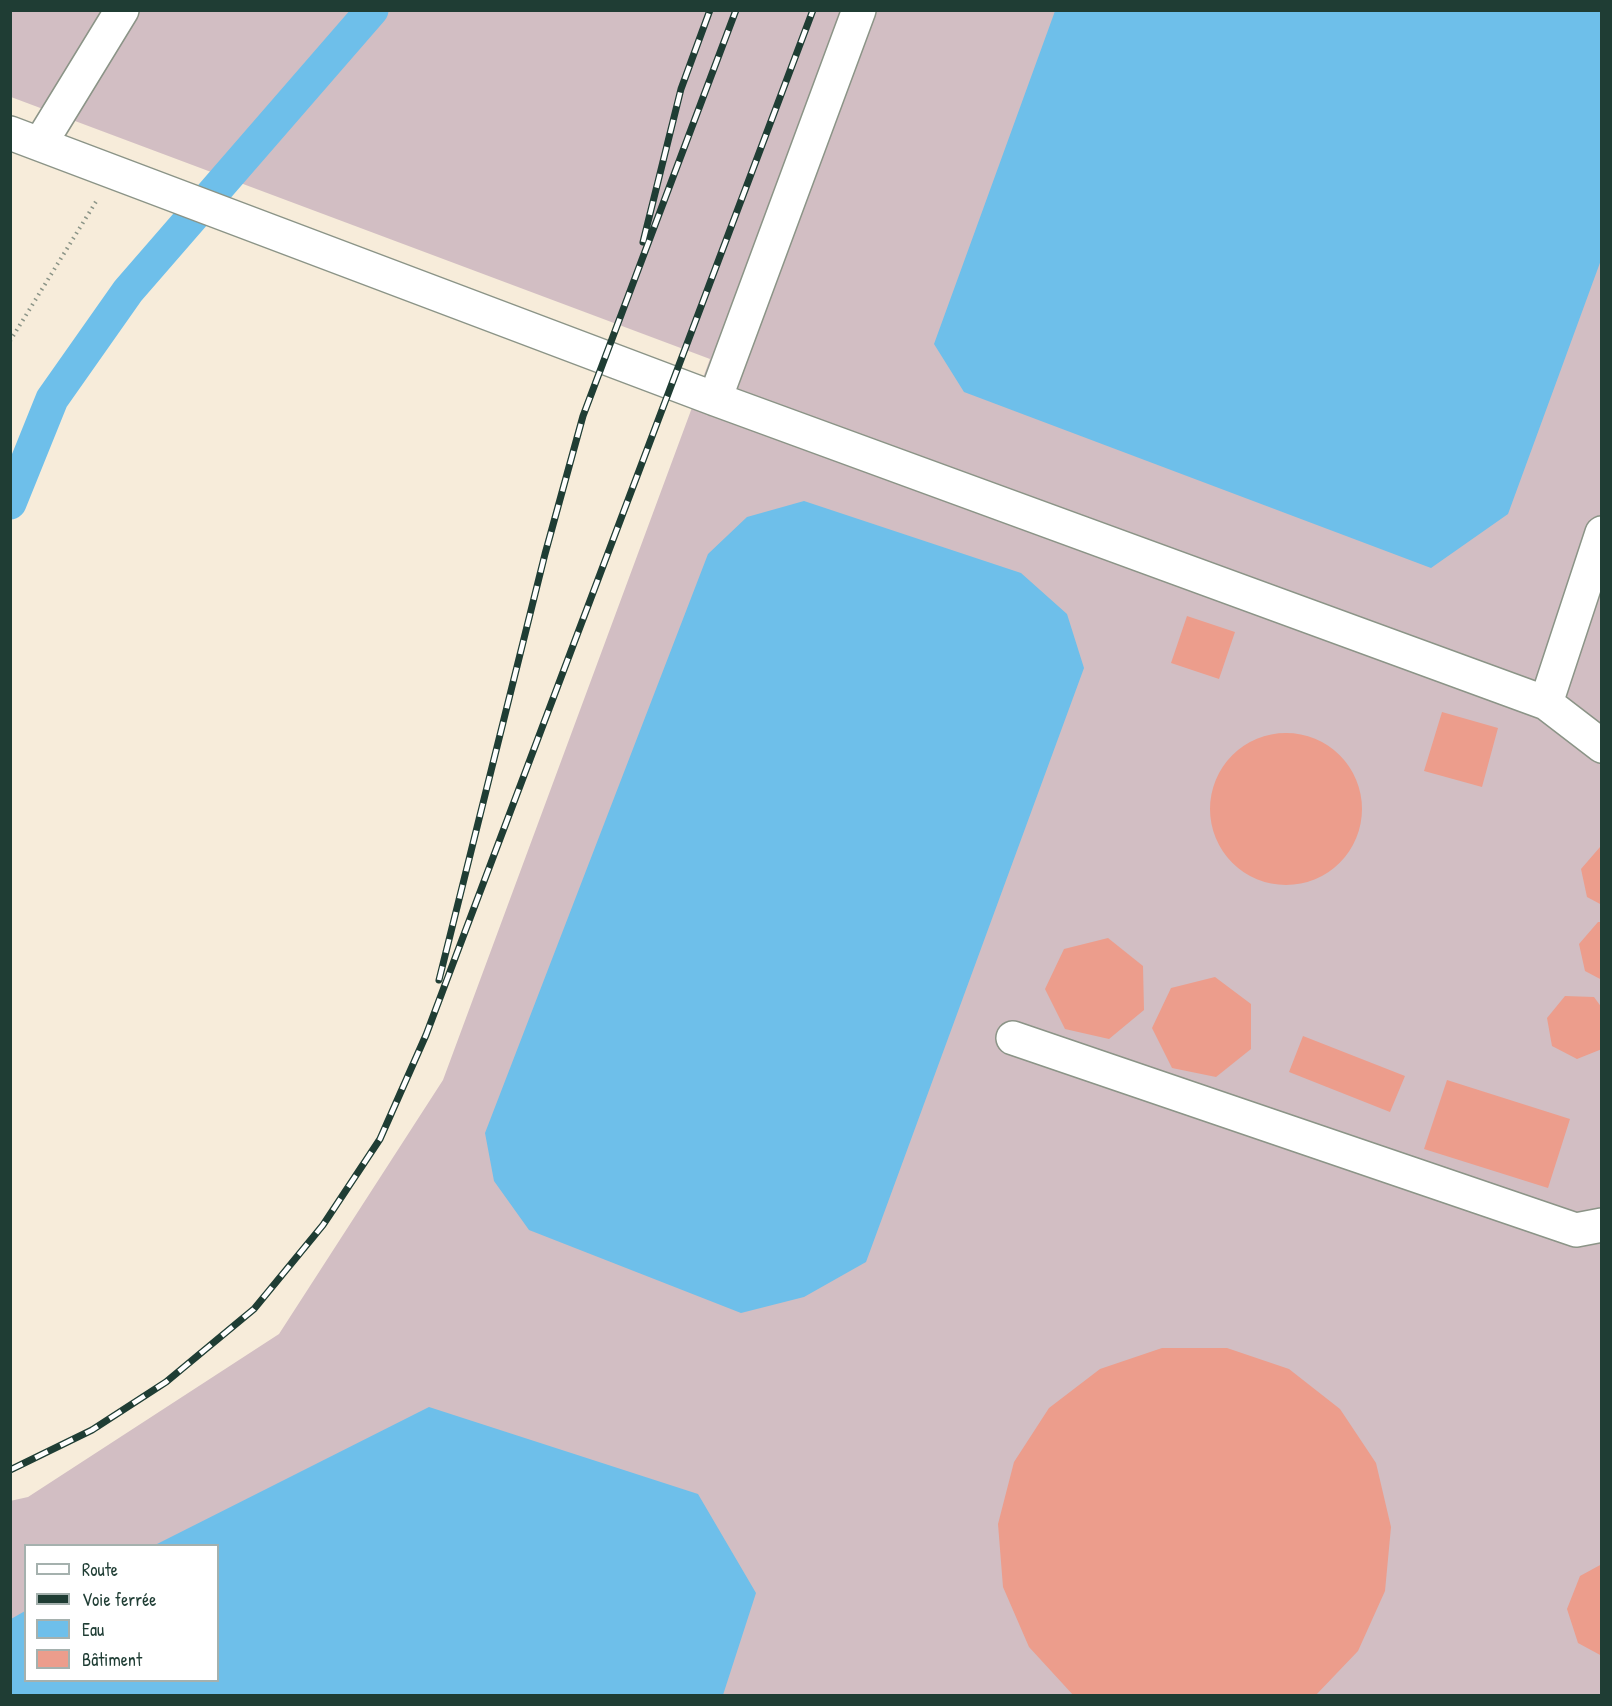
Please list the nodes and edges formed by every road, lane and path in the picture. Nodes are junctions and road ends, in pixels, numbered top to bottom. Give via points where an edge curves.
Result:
1 (122, 10) edge
2 (860, 10) edge
3 (25, 139) edge
4 (114, 174) junction
5 (10, 341) edge
6 (716, 399) junction
7 (1602, 533) edge
8 (1546, 703) junction
9 (1602, 746) edge
10 (1013, 1038) dead end
11 (1602, 1225) edge

1 - 3 lane
2 - 6 lane
3 - 4 lane
4 - 5 path
4 - 6 lane
6 - 8 lane
7 - 8 lane
8 - 9 lane
10 - 11 lane via 1576,1230

